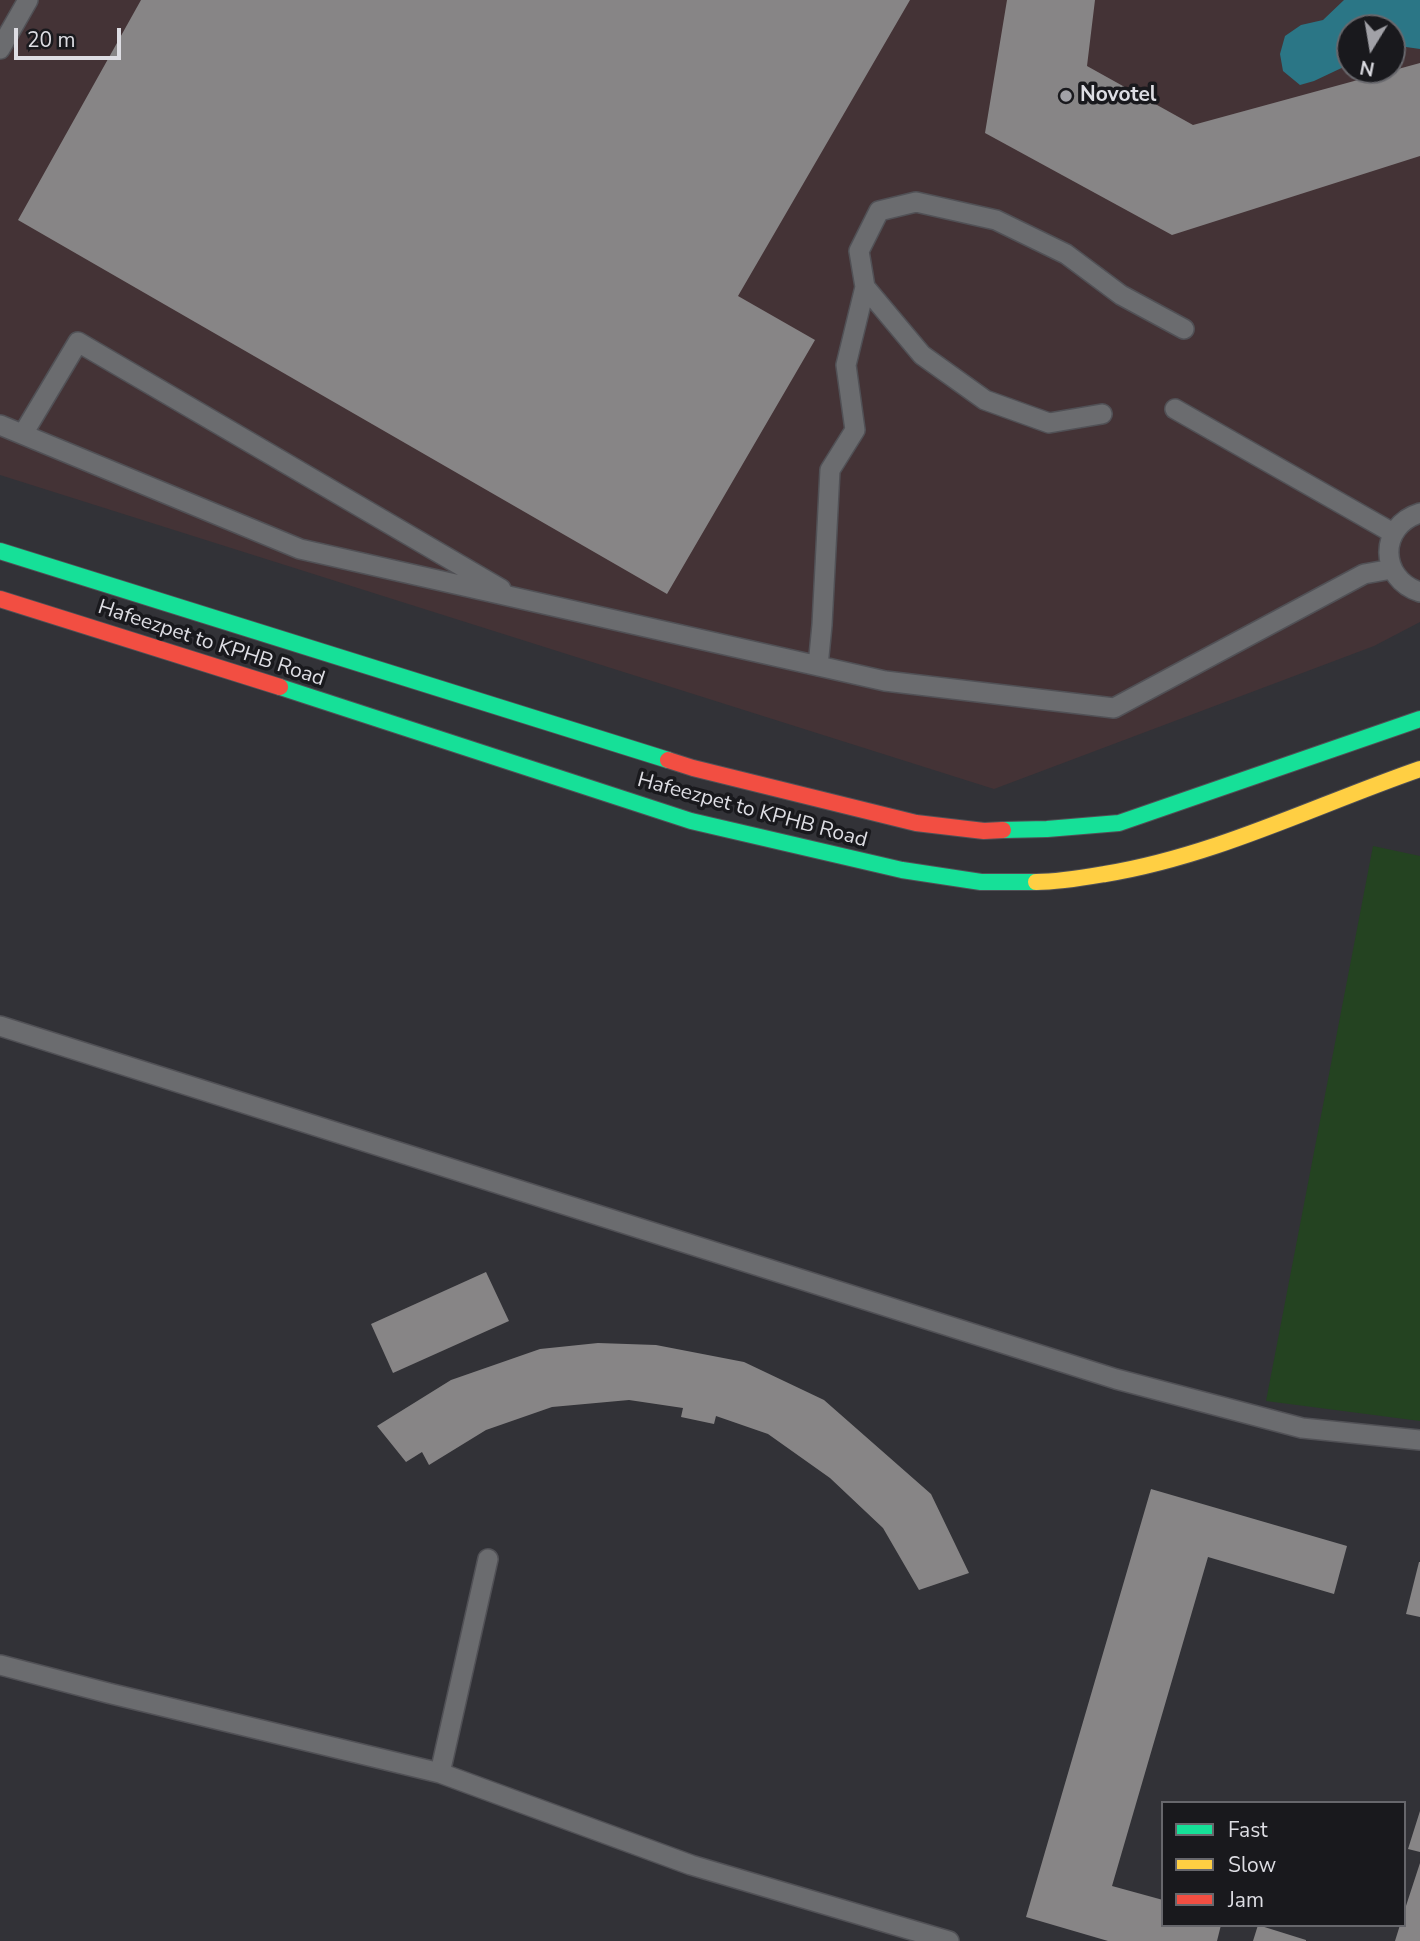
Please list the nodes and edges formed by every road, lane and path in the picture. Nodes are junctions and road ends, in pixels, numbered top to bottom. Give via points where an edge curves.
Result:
1 (27, 0) edge
2 (0, 49) edge
3 (865, 287) junction
4 (1184, 329) dead end
5 (1175, 410) dead end
6 (1102, 414) dead end
7 (0, 425) edge
8 (23, 434) junction
9 (1420, 513) edge
10 (1393, 533) junction
11 (0, 551) edge
12 (1392, 569) junction
13 (1420, 592) edge
14 (517, 598) junction
15 (0, 599) edge
16 (818, 666) junction
17 (1420, 719) edge
18 (1420, 769) edge
19 (0, 1026) edge
20 (1420, 1440) edge
21 (488, 1559) dead end
22 (0, 1665) edge
23 (440, 1773) junction
24 (948, 1941) edge

1 - 2 lane
3 - 4 lane via 859,251 879,211 915,202 996,220 1066,254 1121,295
3 - 6 lane via 922,355 985,400 1049,423
3 - 16 lane via 846,365 855,430 830,470
5 - 10 lane
7 - 8 lane
8 - 14 lane via 300,550
8 - 14 lane via 78,342
9 - 10 lane
10 - 12 lane via 1389,545
11 - 17 main road via 693,768 916,823 984,831 1118,823
12 - 13 lane via 1399,581
12 - 16 lane via 1364,574 1114,708 885,681
14 - 16 lane
15 - 18 main road, Hafeezpet to KPHB Road via 691,821 902,870 981,882 1059,882 1136,869 1217,846
19 - 20 lane via 1116,1379 1302,1428
21 - 23 lane
22 - 23 lane
23 - 24 lane via 691,1865

